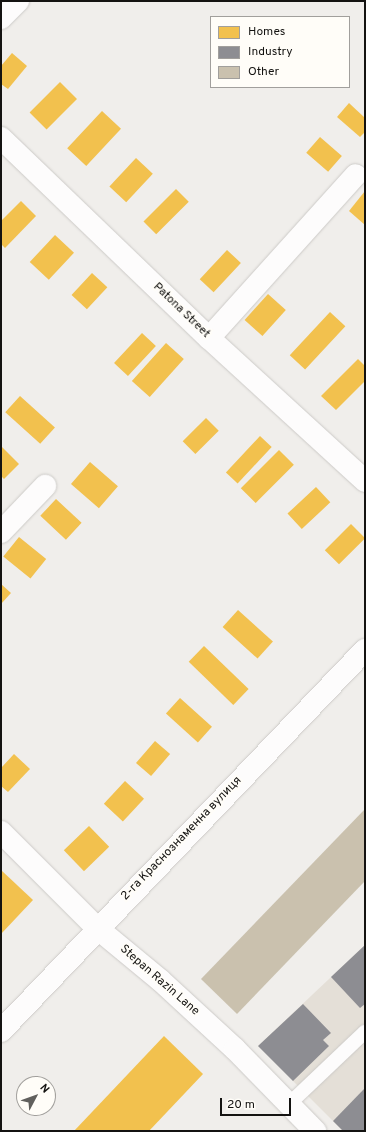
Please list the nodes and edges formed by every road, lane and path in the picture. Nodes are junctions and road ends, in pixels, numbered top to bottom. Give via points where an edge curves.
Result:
1 (18, 1) edge
2 (1, 18) edge
3 (1, 138) edge
4 (356, 175) dead end
5 (209, 338) junction
6 (365, 481) edge
7 (45, 486) dead end
8 (1, 532) edge
9 (365, 650) edge
10 (1, 832) edge
11 (97, 928) junction
12 (1, 1031) edge
13 (364, 1036) edge
14 (289, 1104) junction
15 (314, 1131) edge

1 - 2 street
3 - 5 street, Patona Street
4 - 5 street
5 - 6 street, Patona Street
7 - 8 street
9 - 11 street, 2-га Краснознаменна вулиця
10 - 11 street, Stepan Razin Lane
11 - 12 street, 2-га Краснознаменна вулиця
11 - 14 street, Stepan Razin Lane via 196,1012
13 - 14 lane
14 - 15 street, Stepan Razin Lane

